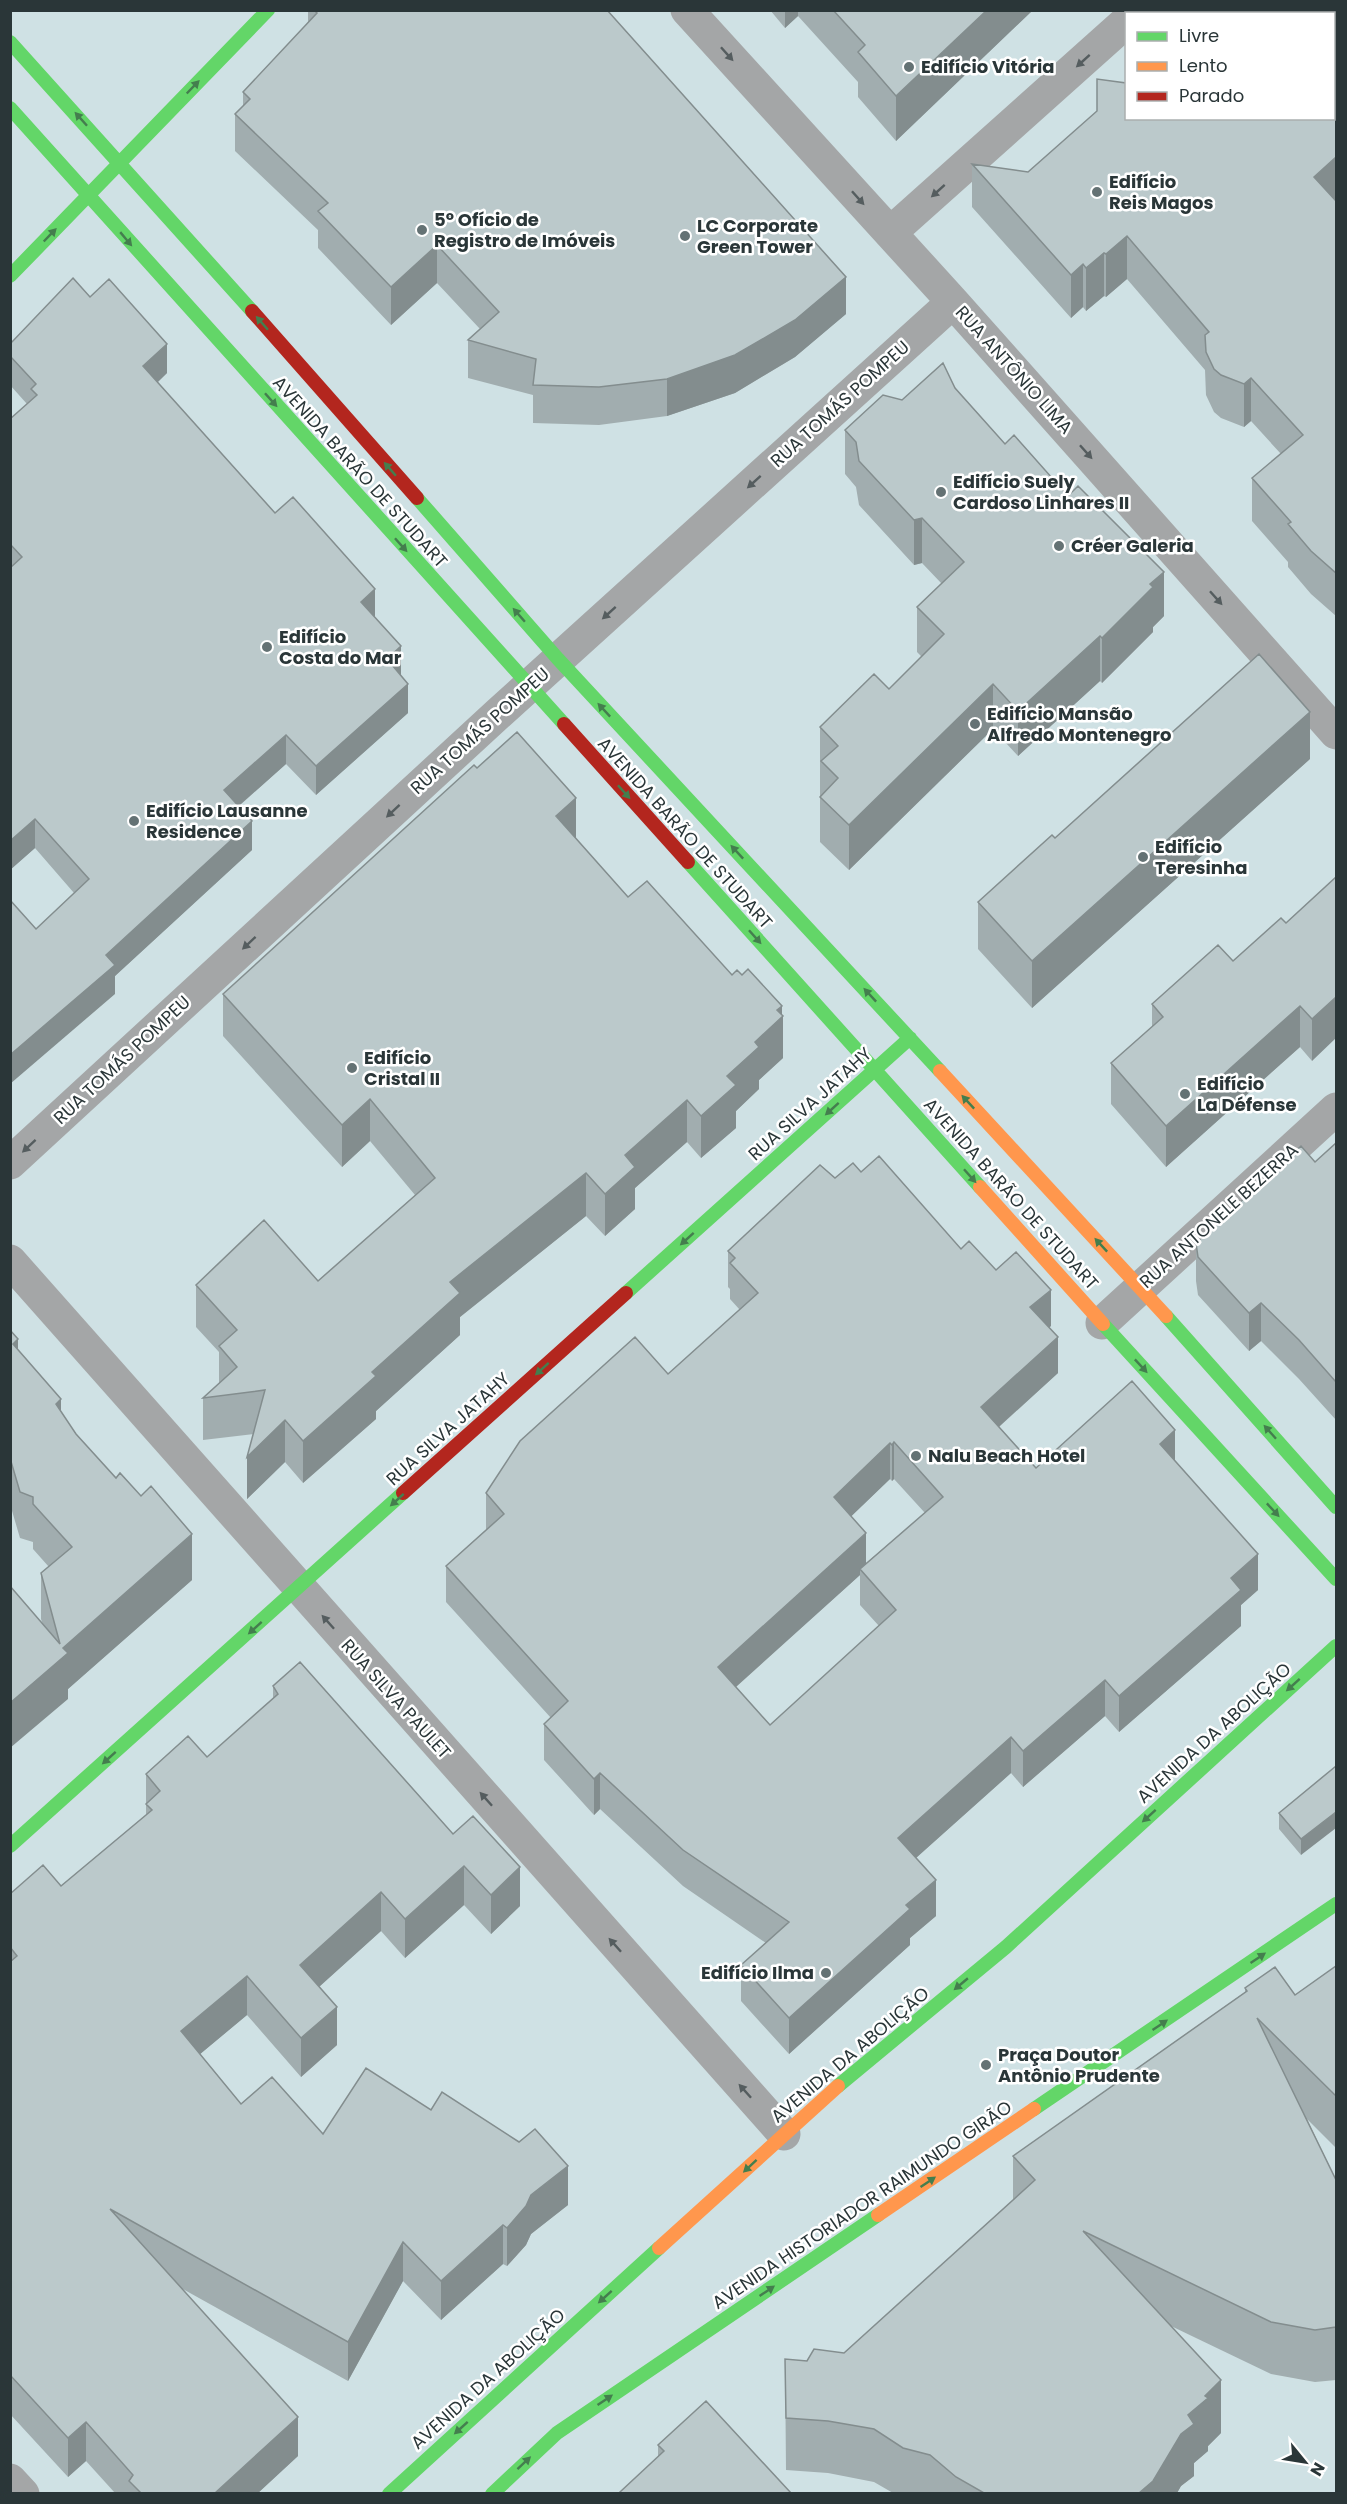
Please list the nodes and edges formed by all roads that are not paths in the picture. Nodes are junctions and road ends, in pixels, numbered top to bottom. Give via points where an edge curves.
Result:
1 (268, 10) edge
2 (687, 10) edge
3 (1125, 23) edge
4 (10, 42) edge
5 (10, 108) edge
6 (120, 163) junction
7 (89, 194) junction
8 (890, 233) junction
9 (10, 276) edge
10 (953, 302) junction
11 (558, 659) junction
12 (529, 686) junction
13 (1336, 734) edge
14 (910, 1038) junction
15 (875, 1070) junction
16 (1336, 1109) edge
17 (10, 1163) edge
18 (10, 1261) edge
19 (1141, 1288) junction
20 (1102, 1323) junction
21 (1336, 1507) edge
22 (1336, 1579) edge
23 (298, 1589) junction
24 (1336, 1646) edge
25 (10, 1846) edge
26 (1336, 1904) edge
27 (784, 2134) junction
28 (10, 2480) edge
29 (22, 2493) edge
30 (389, 2493) edge
31 (492, 2493) edge

6 -> 1 main road
2 -> 8 street, RUA ANTÔNIO LIMA
3 -> 8 street
6 -> 4 main road, AVENIDA BARÃO DE STUDART
5 - 7 main road, AVENIDA BARÃO DE STUDART
6 - 7 main road
11 -> 6 main road, AVENIDA BARÃO DE STUDART
9 -> 7 main road
7 -> 12 main road, AVENIDA BARÃO DE STUDART
8 - 10 street, RUA ANTÔNIO LIMA
10 -> 11 street, RUA TOMÁS POMPEU
10 -> 13 street, RUA ANTÔNIO LIMA
11 - 12 street, RUA TOMÁS POMPEU
14 -> 11 main road, AVENIDA BARÃO DE STUDART
12 -> 15 main road, AVENIDA BARÃO DE STUDART
12 -> 17 street, RUA TOMÁS POMPEU
14 - 15 main road, RUA SILVA JATAHY
19 -> 14 main road, AVENIDA BARÃO DE STUDART
15 -> 20 main road, AVENIDA BARÃO DE STUDART
15 -> 23 main road, RUA SILVA JATAHY
16 - 19 street, RUA ANTONELE BEZERRA
18 - 23 street, RUA SILVA PAULET
19 - 20 street, RUA ANTONELE BEZERRA
21 -> 19 main road, AVENIDA BARÃO DE STUDART
20 -> 22 main road, AVENIDA BARÃO DE STUDART
23 -> 25 main road, RUA SILVA JATAHY
27 -> 23 street, RUA SILVA PAULET
24 -> 27 main road, AVENIDA DA ABOLIÇÃO via 1006,1947
31 -> 26 main road, AVENIDA HISTORIADOR RAIMUNDO GIRÃO via 557,2433
27 -> 30 main road, AVENIDA DA ABOLIÇÃO
28 - 29 street

